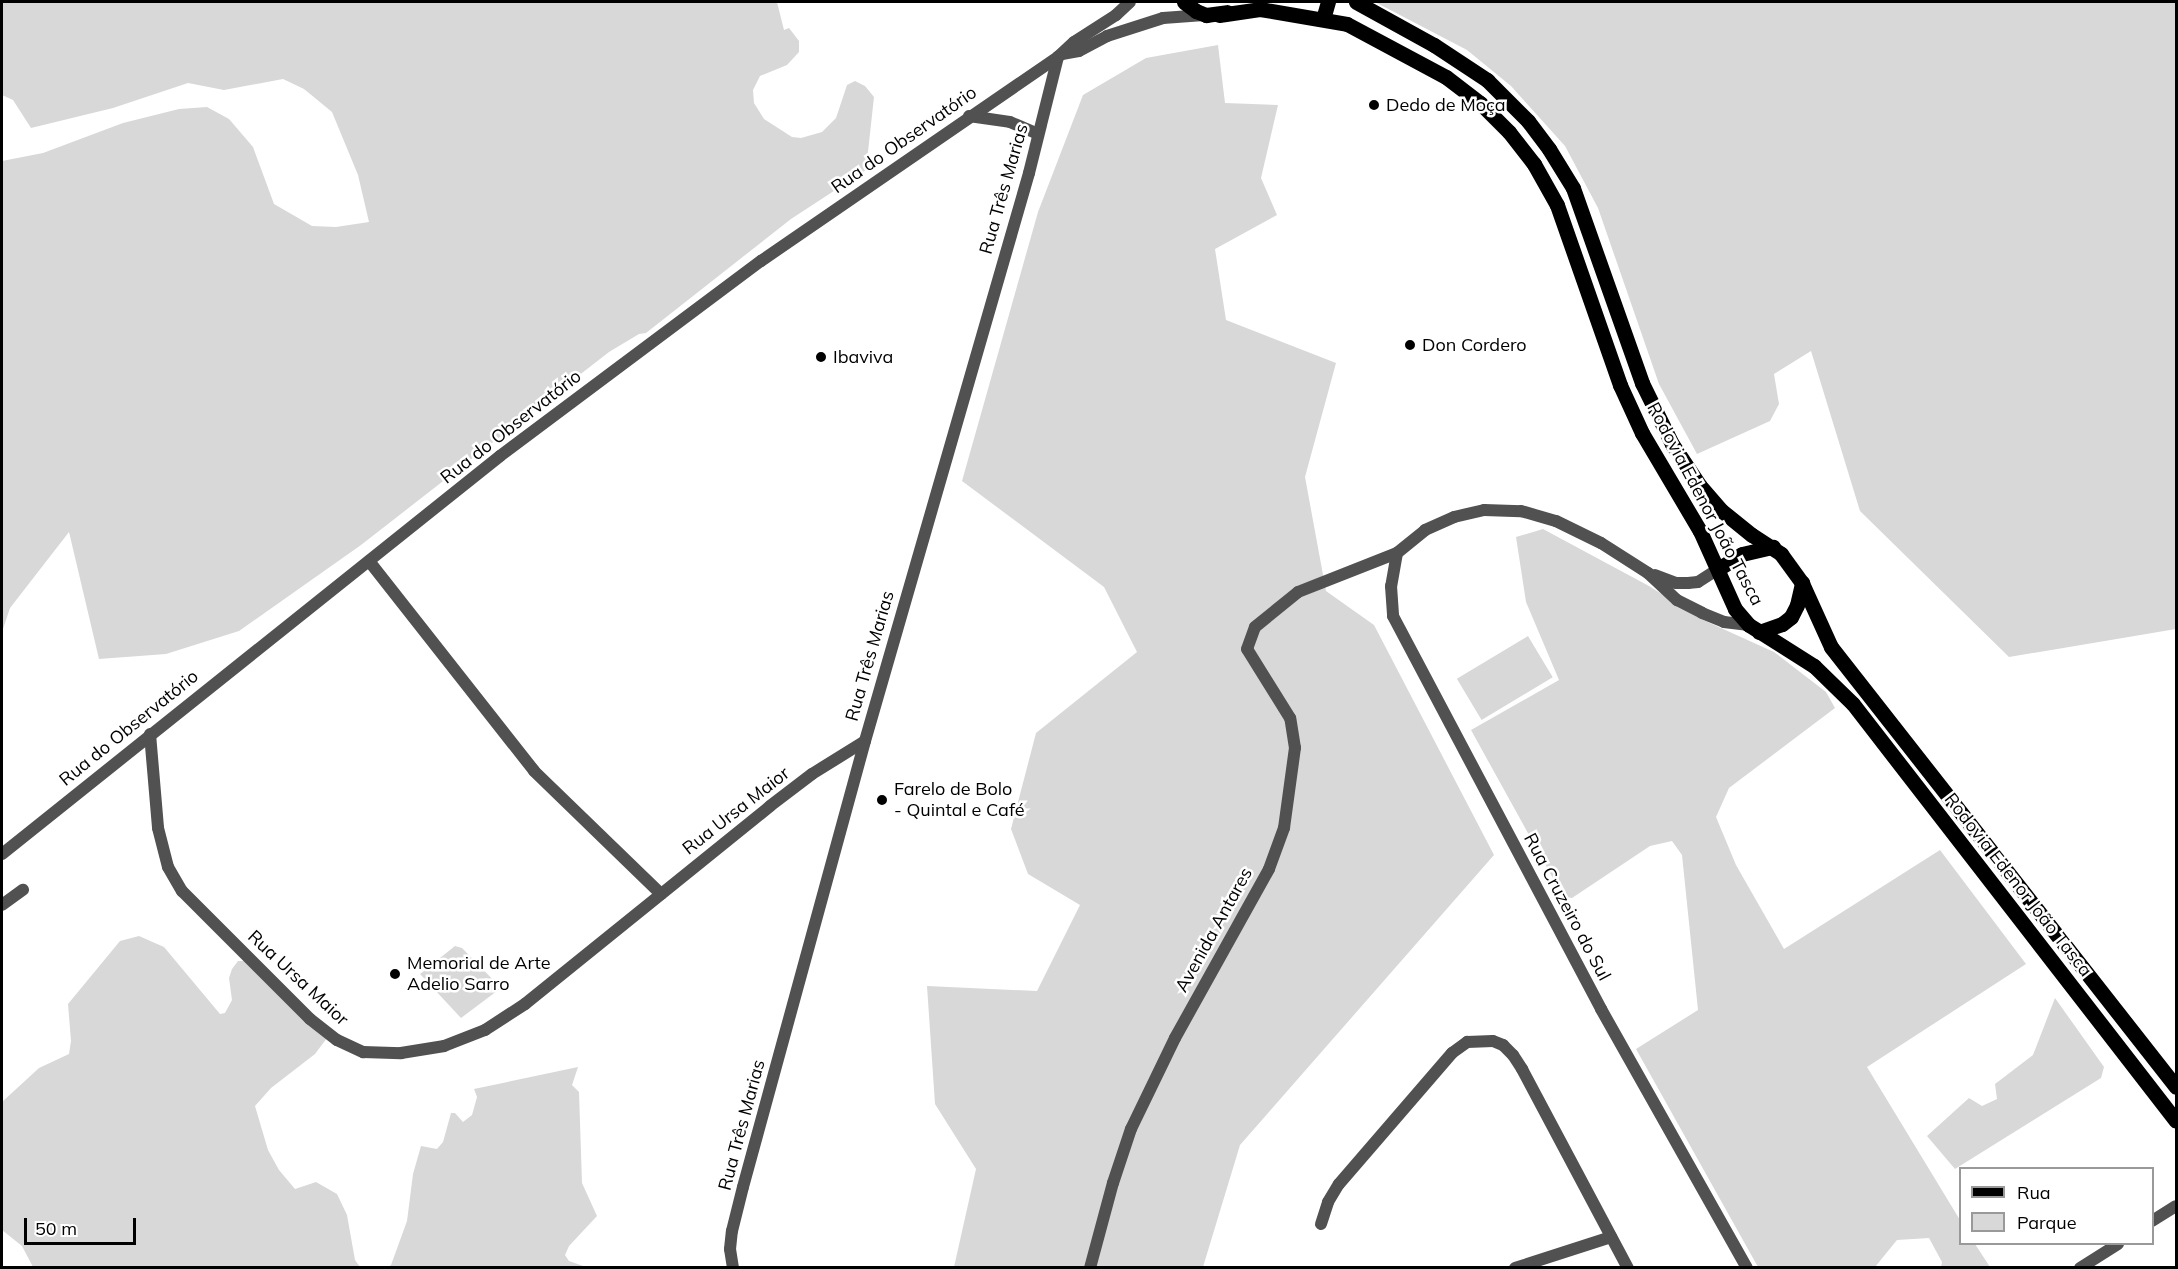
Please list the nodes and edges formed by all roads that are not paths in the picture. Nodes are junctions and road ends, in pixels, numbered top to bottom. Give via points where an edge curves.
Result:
1 (1130, 2) edge
2 (1184, 2) edge
3 (1242, 2) edge
4 (1328, 2) edge
5 (1356, 2) edge
6 (1213, 15) junction
7 (1323, 20) junction
8 (1060, 56) junction
9 (969, 116) junction
10 (1038, 134) junction
11 (1773, 547) junction
12 (1397, 553) junction
13 (369, 561) junction
14 (1718, 569) junction
15 (1648, 573) junction
16 (1802, 583) junction
17 (1754, 629) junction
18 (150, 734) junction
19 (865, 741) junction
20 (833, 760) junction
21 (860, 762) junction
22 (2, 855) edge
23 (23, 890) dead end
24 (661, 894) junction
25 (2, 905) edge
26 (2176, 1087) edge
27 (2176, 1121) edge
28 (2176, 1206) edge
29 (2154, 1220) edge
30 (1321, 1224) dead end
31 (1611, 1237) junction
32 (2116, 1245) edge
33 (733, 1268) edge
34 (1090, 1268) edge
35 (1515, 1268) edge
36 (1628, 1268) edge
37 (1747, 1268) edge
38 (2080, 1268) edge

1 - 8 street, Rua do Observatório
2 - 6 main road via 1196,11
3 - 6 main road via 1230,11
4 - 7 main road
5 - 11 main road, Rodovia Edenor João Tasca via 1487,80 1542,140 1573,188 1642,383 1672,444 1722,511 1752,536
6 - 7 main road, Rodovia Edenor João Tasca via 1260,9
6 - 8 street, Rua do Observatório via 1164,18
7 - 14 main road, Rodovia Edenor João Tasca via 1347,24 1446,77 1508,130 1534,164 1557,205 1620,386
8 - 9 street, Rua do Observatório
8 - 10 street, Rua Três Marias
9 - 10 street via 1010,122
9 - 13 street, Rua do Observatório via 761,261 500,456
10 - 19 street, Rua Três Marias
11 - 14 main road via 1742,554
11 - 16 main road, Rodovia Edenor João Tasca
12 - 15 street, Avenida Antares via 1425,530 1454,517 1484,510 1521,511 1556,521
12 - 34 street, Avenida Antares via 1298,592 1255,627 1248,649 1290,718 1295,748 1284,828 1269,869 1175,1038 1131,1129
12 - 37 street, Rua Cruzeiro do Sul via 1391,586 1393,616 1601,1009
13 - 18 street, Rua do Observatório
13 - 24 street via 534,771
14 - 15 street via 1698,582 1688,583
14 - 17 main road, Rodovia Edenor João Tasca via 1735,609
15 - 17 street via 1677,600 1724,622
16 - 17 main road via 1791,617 1782,624
16 - 26 main road, Rodovia Edenor João Tasca via 1831,647
17 - 27 main road, Rodovia Edenor João Tasca via 1814,666 1853,704
18 - 22 street, Rua do Observatório
18 - 24 street, Rua Ursa Maior via 159,828 168,867 182,891 310,1019 337,1040 363,1052 401,1053 444,1046 485,1030 525,1004
19 - 20 street, Rua Ursa Maior
19 - 21 street, Rua Três Marias
20 - 21 street
20 - 24 street, Rua Ursa Maior
21 - 33 street, Rua Três Marias via 732,1231
23 - 25 street
28 - 29 street
30 - 31 street via 1339,1184 1452,1053 1467,1042 1482,1040 1503,1045 1513,1055
31 - 35 street
31 - 36 street
32 - 38 street

